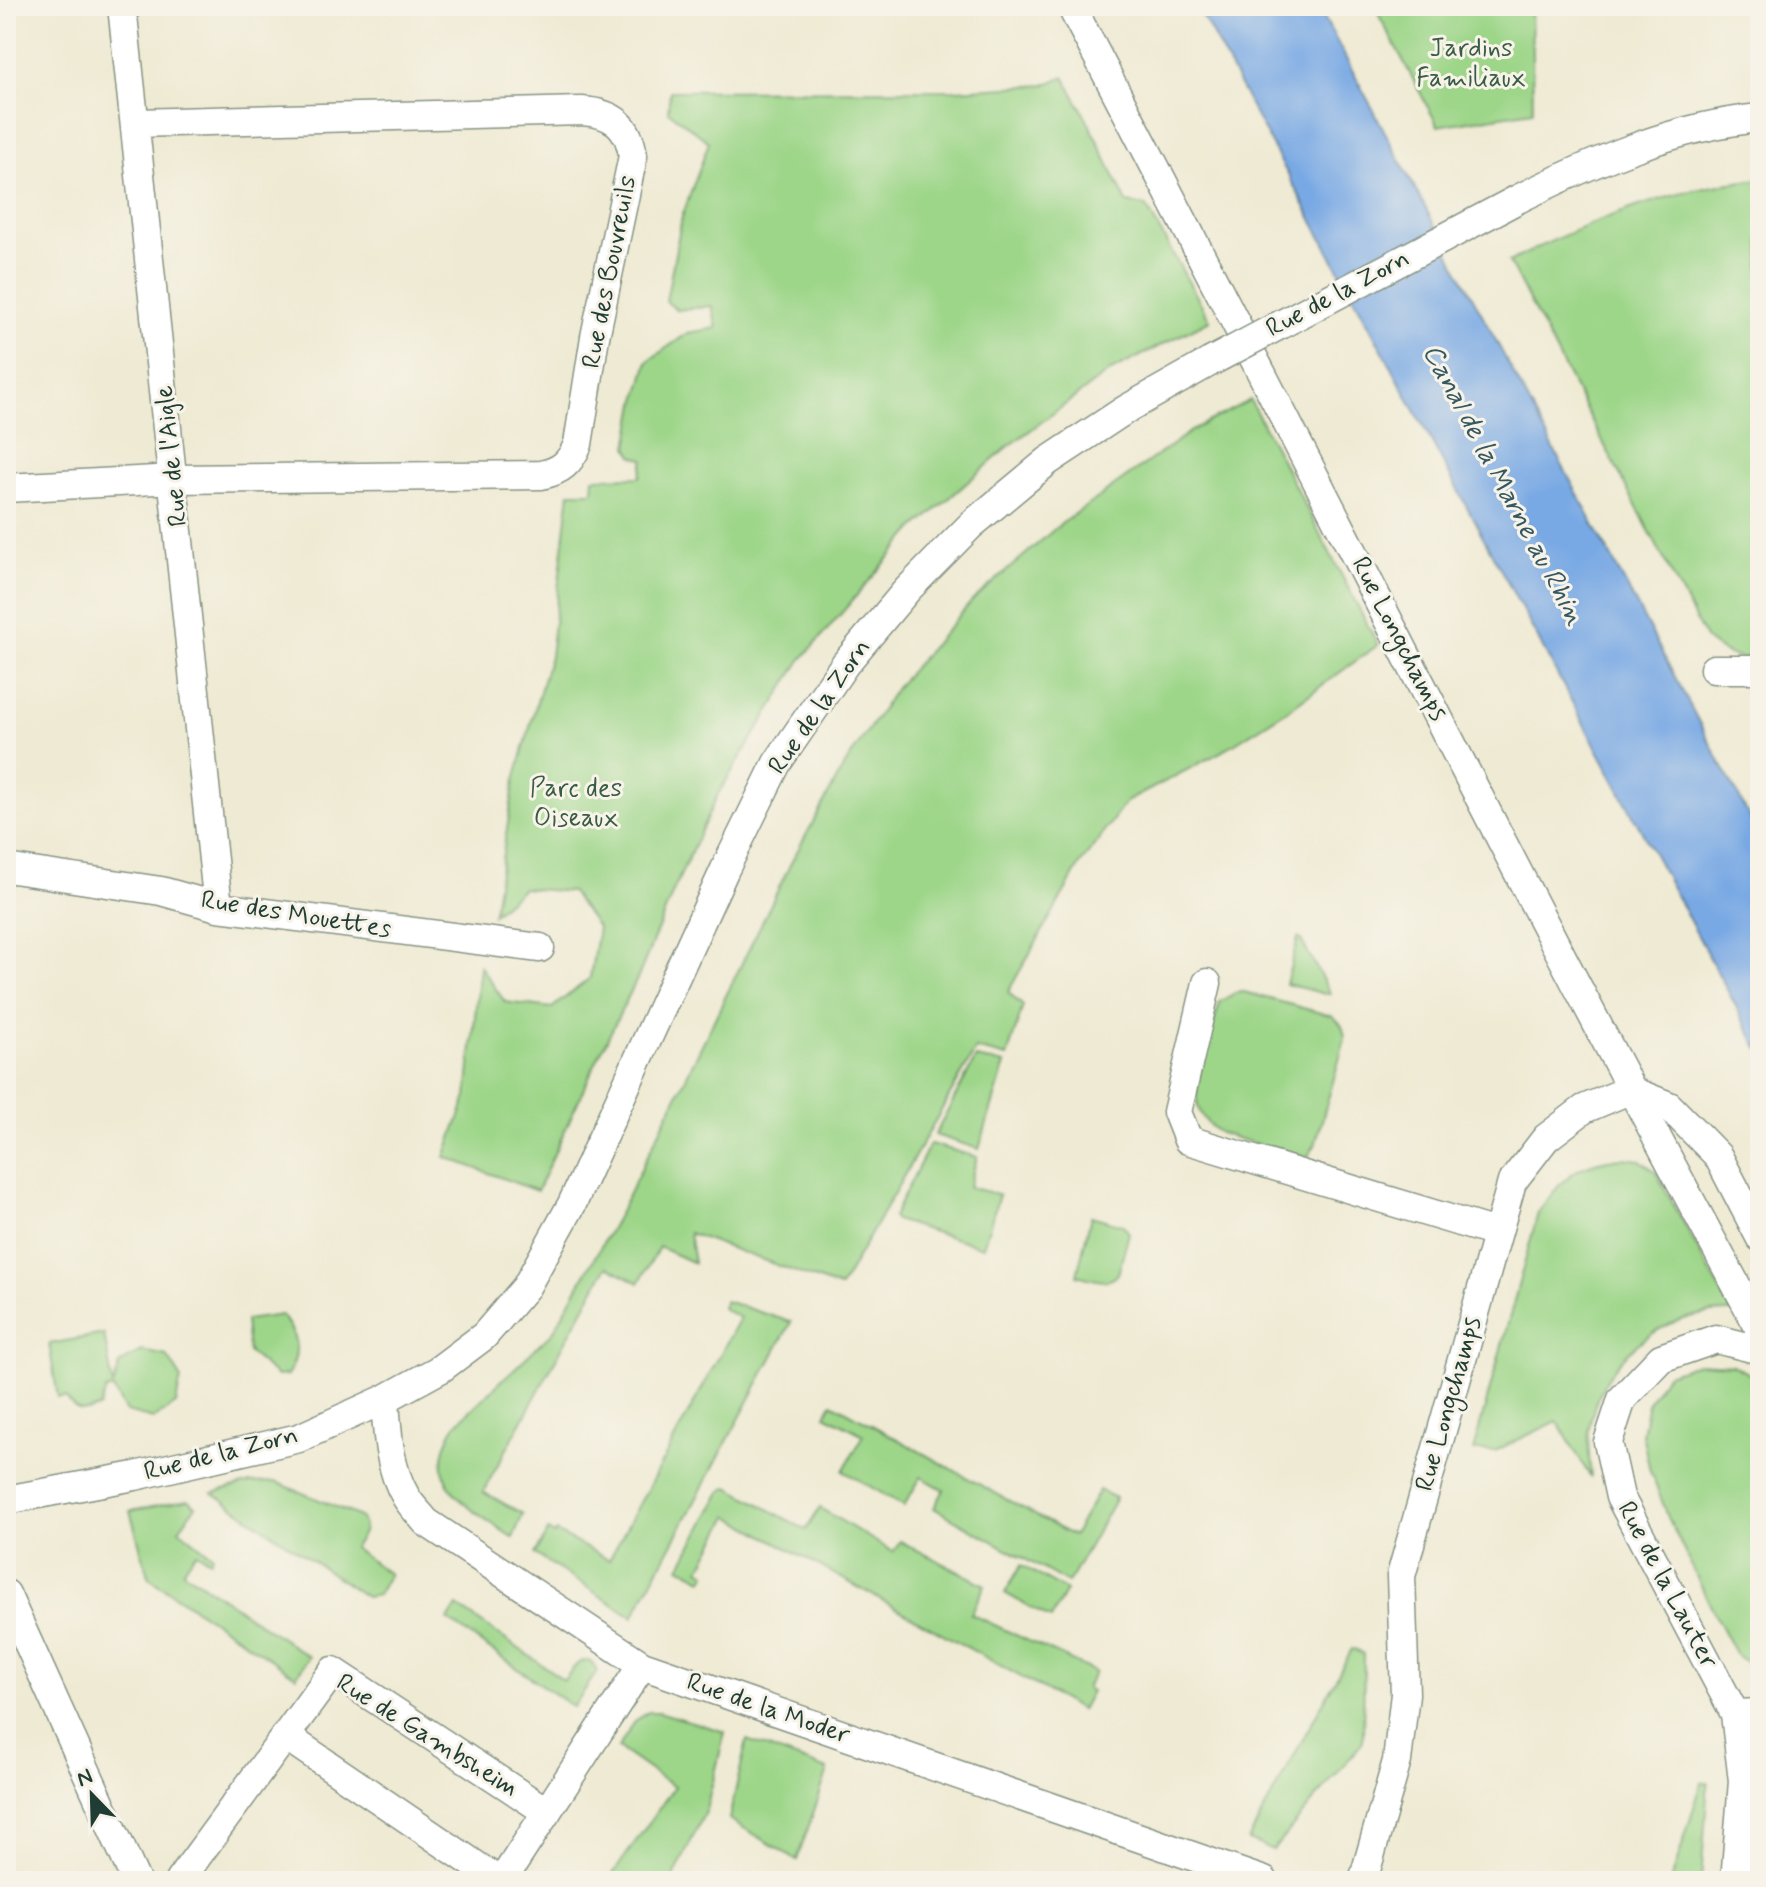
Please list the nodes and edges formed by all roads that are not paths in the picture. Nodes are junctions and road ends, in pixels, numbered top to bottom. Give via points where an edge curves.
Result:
1 (122, 6) edge
2 (1071, 6) edge
3 (1760, 118) edge
4 (136, 123) junction
5 (174, 479) junction
6 (6, 488) edge
7 (1714, 669) dead end
8 (1760, 669) edge
9 (6, 868) edge
10 (218, 907) junction
11 (540, 948) dead end
12 (1207, 983) dead end
13 (1629, 1090) junction
14 (1496, 1233) junction
15 (1760, 1237) edge
16 (1760, 1329) edge
17 (1760, 1350) edge
18 (385, 1399) junction
19 (6, 1500) edge
20 (6, 1594) edge
21 (642, 1665) junction
22 (1748, 1714) edge
23 (287, 1737) junction
24 (547, 1812) junction
25 (136, 1881) edge
26 (179, 1881) edge
27 (500, 1881) edge
28 (1264, 1881) edge
29 (1363, 1881) edge
30 (1735, 1881) edge

1 - 4 street, Rue de l'Aigle
2 - 13 street, Rue Longchamps
3 - 18 street, Rue de la Zorn, bridge via 1668,137 1587,164 1518,199 1125,410 1048,461 971,525 845,664 777,763 572,1204 526,1287 484,1336 440,1369
4 - 5 street, Rue de l'Aigle
4 - 5 street, Rue des Bouvreuils via 600,112 625,128 633,156 578,444 573,457 556,472
5 - 6 street
5 - 10 street, Rue de l'Aigle
7 - 8 street
9 - 10 street, Rue des Mouettes via 161,891
10 - 11 street, Rue des Mouettes
12 - 14 street via 1177,1112 1188,1140
13 - 14 street, Rue Longchamps via 1584,1109 1546,1138 1512,1182
13 - 15 street via 1669,1106 1718,1156
13 - 16 street
14 - 29 street, Rue Longchamps via 1401,1576 1405,1694 1397,1761
17 - 22 street, Rue de la Lauter via 1716,1339 1661,1358 1622,1399 1608,1442 1620,1497
18 - 19 street, Rue de la Zorn via 299,1438
18 - 21 street, Rue de la Moder via 393,1461 405,1496 426,1522
20 - 25 street
21 - 24 street, Rue de Gambsheim
21 - 28 street, Rue de la Moder
22 - 30 street, Rue de la Lauter
23 - 24 street, Rue de Gambsheim via 333,1671
23 - 26 street, Rue de Gambsheim
23 - 27 street, Rue de Gambsheim
24 - 27 street, Rue de Gambsheim

